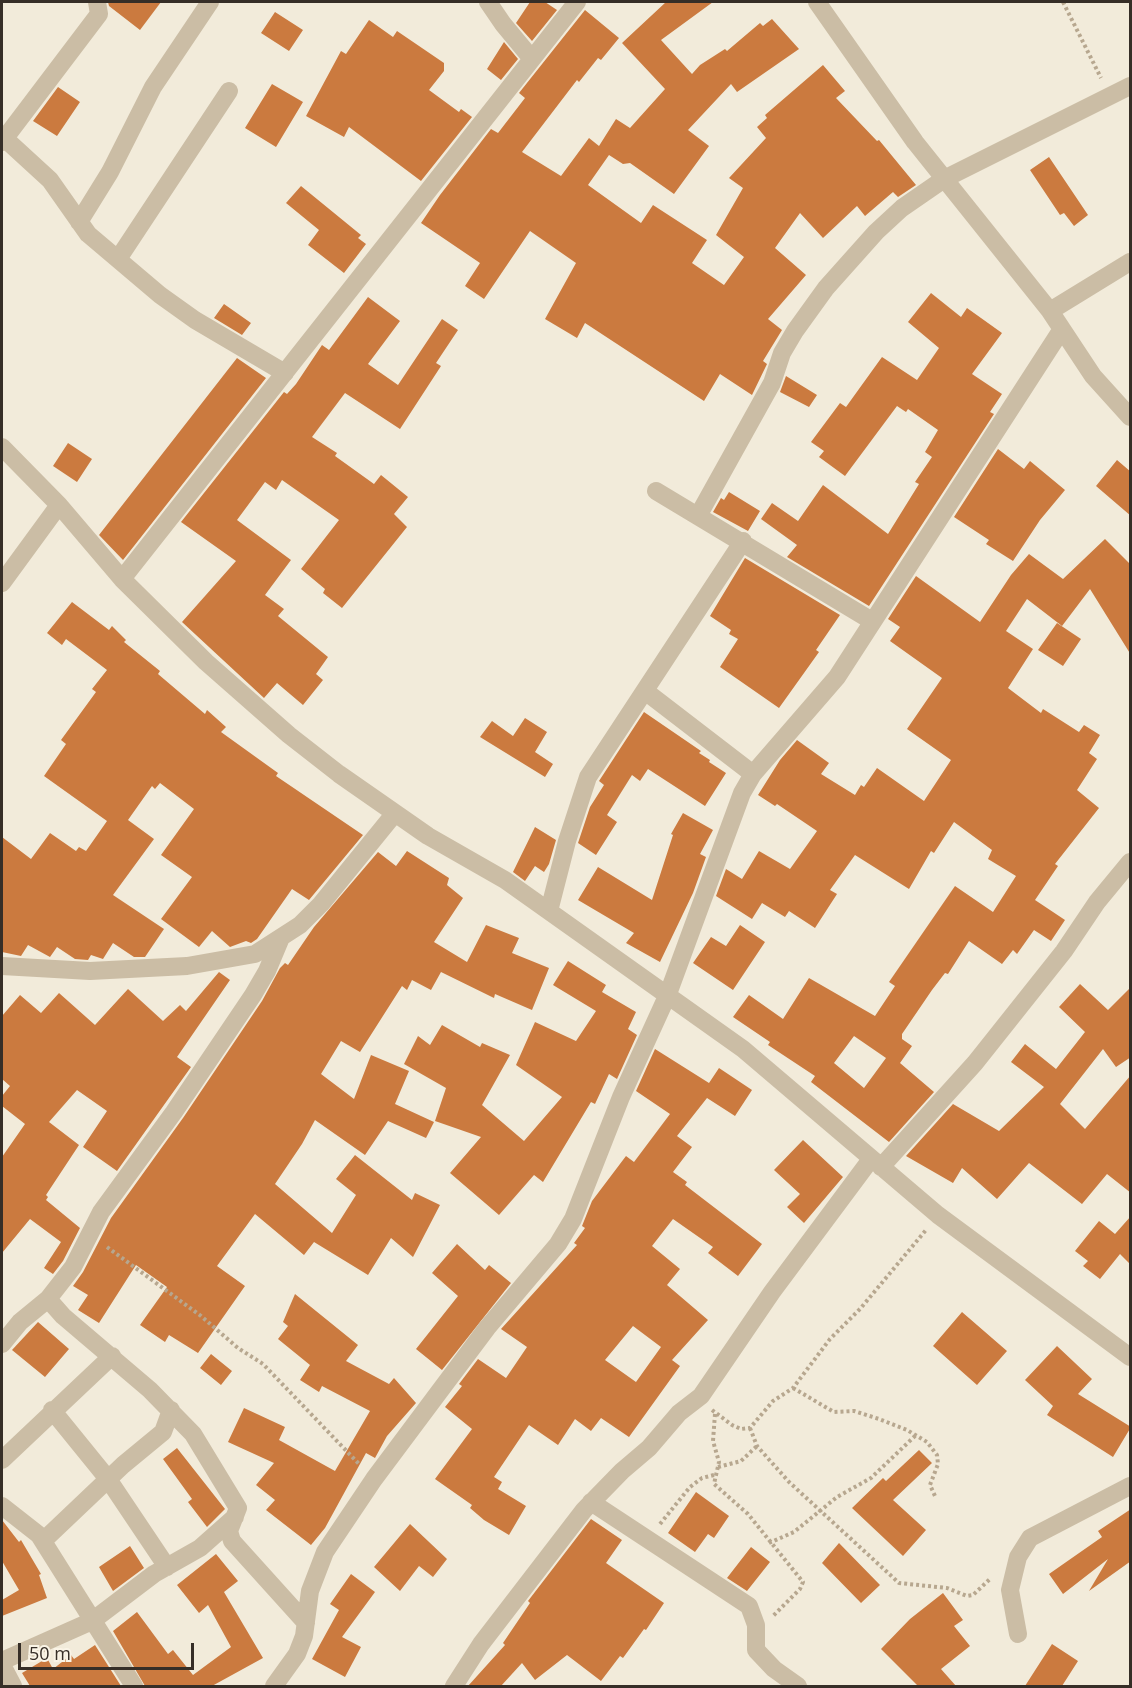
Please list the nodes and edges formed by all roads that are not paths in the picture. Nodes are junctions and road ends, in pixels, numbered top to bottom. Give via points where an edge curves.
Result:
1 (97, 2) edge
2 (210, 2) edge
3 (488, 2) edge
4 (577, 2) edge
5 (817, 2) edge
6 (532, 59) junction
7 (1131, 86) edge
8 (229, 91) dead end
9 (2, 139) edge
10 (944, 179) junction
11 (79, 222) junction
12 (118, 259) junction
13 (1131, 262) edge
14 (1050, 311) junction
15 (1062, 329) junction
16 (285, 373) junction
17 (1131, 417) edge
18 (2, 447) edge
19 (656, 491) dead end
20 (59, 505) junction
21 (698, 516) junction
22 (743, 541) junction
23 (122, 579) junction
24 (2, 583) edge
25 (872, 621) junction
26 (645, 691) junction
27 (753, 774) junction
28 (395, 813) junction
29 (1131, 862) edge
30 (549, 911) junction
31 (280, 940) junction
32 (2, 966) edge
33 (668, 993) junction
34 (876, 1163) junction
35 (48, 1299) junction
36 (2, 1344) edge
37 (112, 1356) junction
38 (1131, 1357) edge
39 (52, 1410) junction
40 (171, 1410) junction
41 (2, 1460) edge
42 (108, 1479) junction
43 (1131, 1486) edge
44 (591, 1502) junction
45 (2, 1506) edge
46 (235, 1517) junction
47 (42, 1541) junction
48 (167, 1567) junction
49 (92, 1621) junction
50 (306, 1623) junction
51 (1018, 1634) dead end
52 (2, 1663) edge
53 (280, 1684) edge
54 (13, 1686) edge
55 (134, 1686) edge
56 (454, 1686) edge
57 (798, 1686) edge

1 - 9 street via 99,14
2 - 11 street via 153,87 110,172
3 - 6 street
4 - 6 street
5 - 10 street
6 - 16 street
7 - 10 street
8 - 12 street
9 - 11 street via 50,180
10 - 14 street
10 - 21 street via 876,232 808,313 782,353 772,383
11 - 12 street
12 - 16 street via 195,320
13 - 14 street
14 - 15 street
15 - 17 street via 1093,375
15 - 25 street
16 - 23 street
18 - 20 street
19 - 21 street
20 - 23 street
20 - 24 street
21 - 22 street
22 - 25 street
22 - 26 street
23 - 28 street via 206,662 289,735
25 - 27 street via 820,698
26 - 27 street
26 - 30 street via 588,777
27 - 33 street via 742,793
28 - 30 street
28 - 31 street via 321,904
29 - 34 street via 975,1063
30 - 33 street
31 - 32 street via 255,954 187,966 90,971
31 - 35 street via 253,996 119,1185 73,1267
33 - 34 street via 743,1049
33 - 50 street via 573,1218 558,1244 487,1328 374,1479 325,1552 316,1572
34 - 38 street via 938,1215
34 - 44 street via 772,1292 701,1396 679,1413 649,1448
35 - 36 street via 20,1322
35 - 37 street
37 - 39 street
37 - 40 street
39 - 41 street
39 - 42 street
40 - 42 street via 163,1432
40 - 46 street via 193,1434 223,1481 238,1508
42 - 47 street
42 - 48 street
43 - 51 street via 1030,1538 1018,1557 1010,1590
44 - 56 street
44 - 57 street via 749,1606 754,1615 756,1650
45 - 47 street
46 - 48 street via 200,1548
46 - 50 street via 230,1532 232,1541
47 - 49 street
48 - 49 street
49 - 52 street
49 - 55 street
50 - 53 street via 297,1654
52 - 54 street

